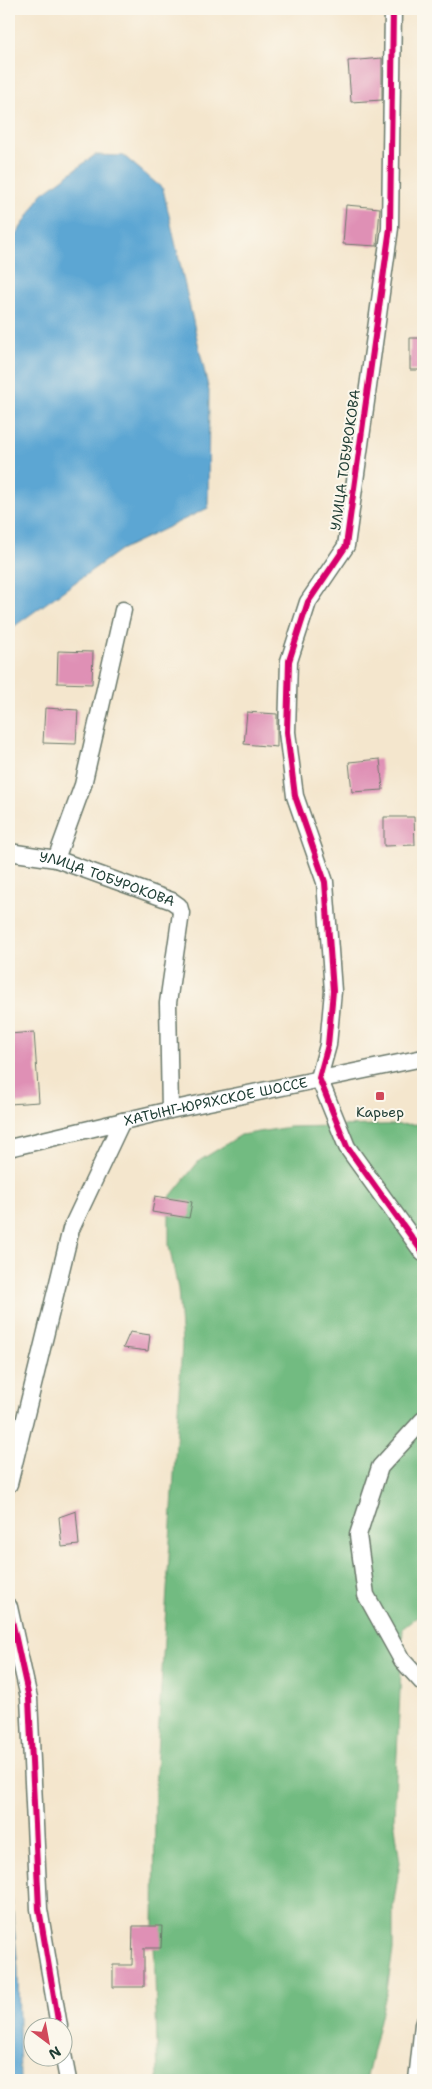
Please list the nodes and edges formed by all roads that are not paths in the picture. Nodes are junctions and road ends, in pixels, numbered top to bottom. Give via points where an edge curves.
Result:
1 (393, 9) edge
2 (124, 610) dead end
3 (9, 852) edge
4 (56, 860) junction
5 (423, 1058) edge
6 (319, 1078) junction
7 (170, 1110) junction
8 (122, 1121) junction
9 (9, 1148) edge
10 (423, 1253) edge
11 (423, 1420) edge
12 (9, 1484) edge
13 (9, 1607) edge
14 (423, 1683) edge
15 (57, 2016) edge
16 (423, 2024) edge
17 (65, 2066) edge
18 (68, 2080) edge
19 (417, 2080) edge

1 - 6 street, УЛИЦА ТОБУРОКОВА via 390,228 346,546 308,602 289,661 287,732 295,796 325,882 333,991 328,1044
2 - 4 street via 83,785
3 - 4 street, УЛИЦА ТОБУРОКОВА
4 - 7 street, УЛИЦА ТОБУРОКОВА via 179,906 178,944 168,1003
5 - 6 street, ХАТЫНГ-ЮРЯХСКОЕ ШОССЕ
6 - 7 street, ХАТЫНГ-ЮРЯХСКОЕ ШОССЕ
6 - 10 street via 347,1147
7 - 8 street, ХАТЫНГ-ЮРЯХСКОЕ ШОССЕ
8 - 9 street, ХАТЫНГ-ЮРЯХСКОЕ ШОССЕ
8 - 12 street via 71,1229
11 - 14 street via 380,1467 358,1535 366,1595 402,1660
13 - 15 street via 29,1698 39,1909
16 - 19 street
17 - 18 street

